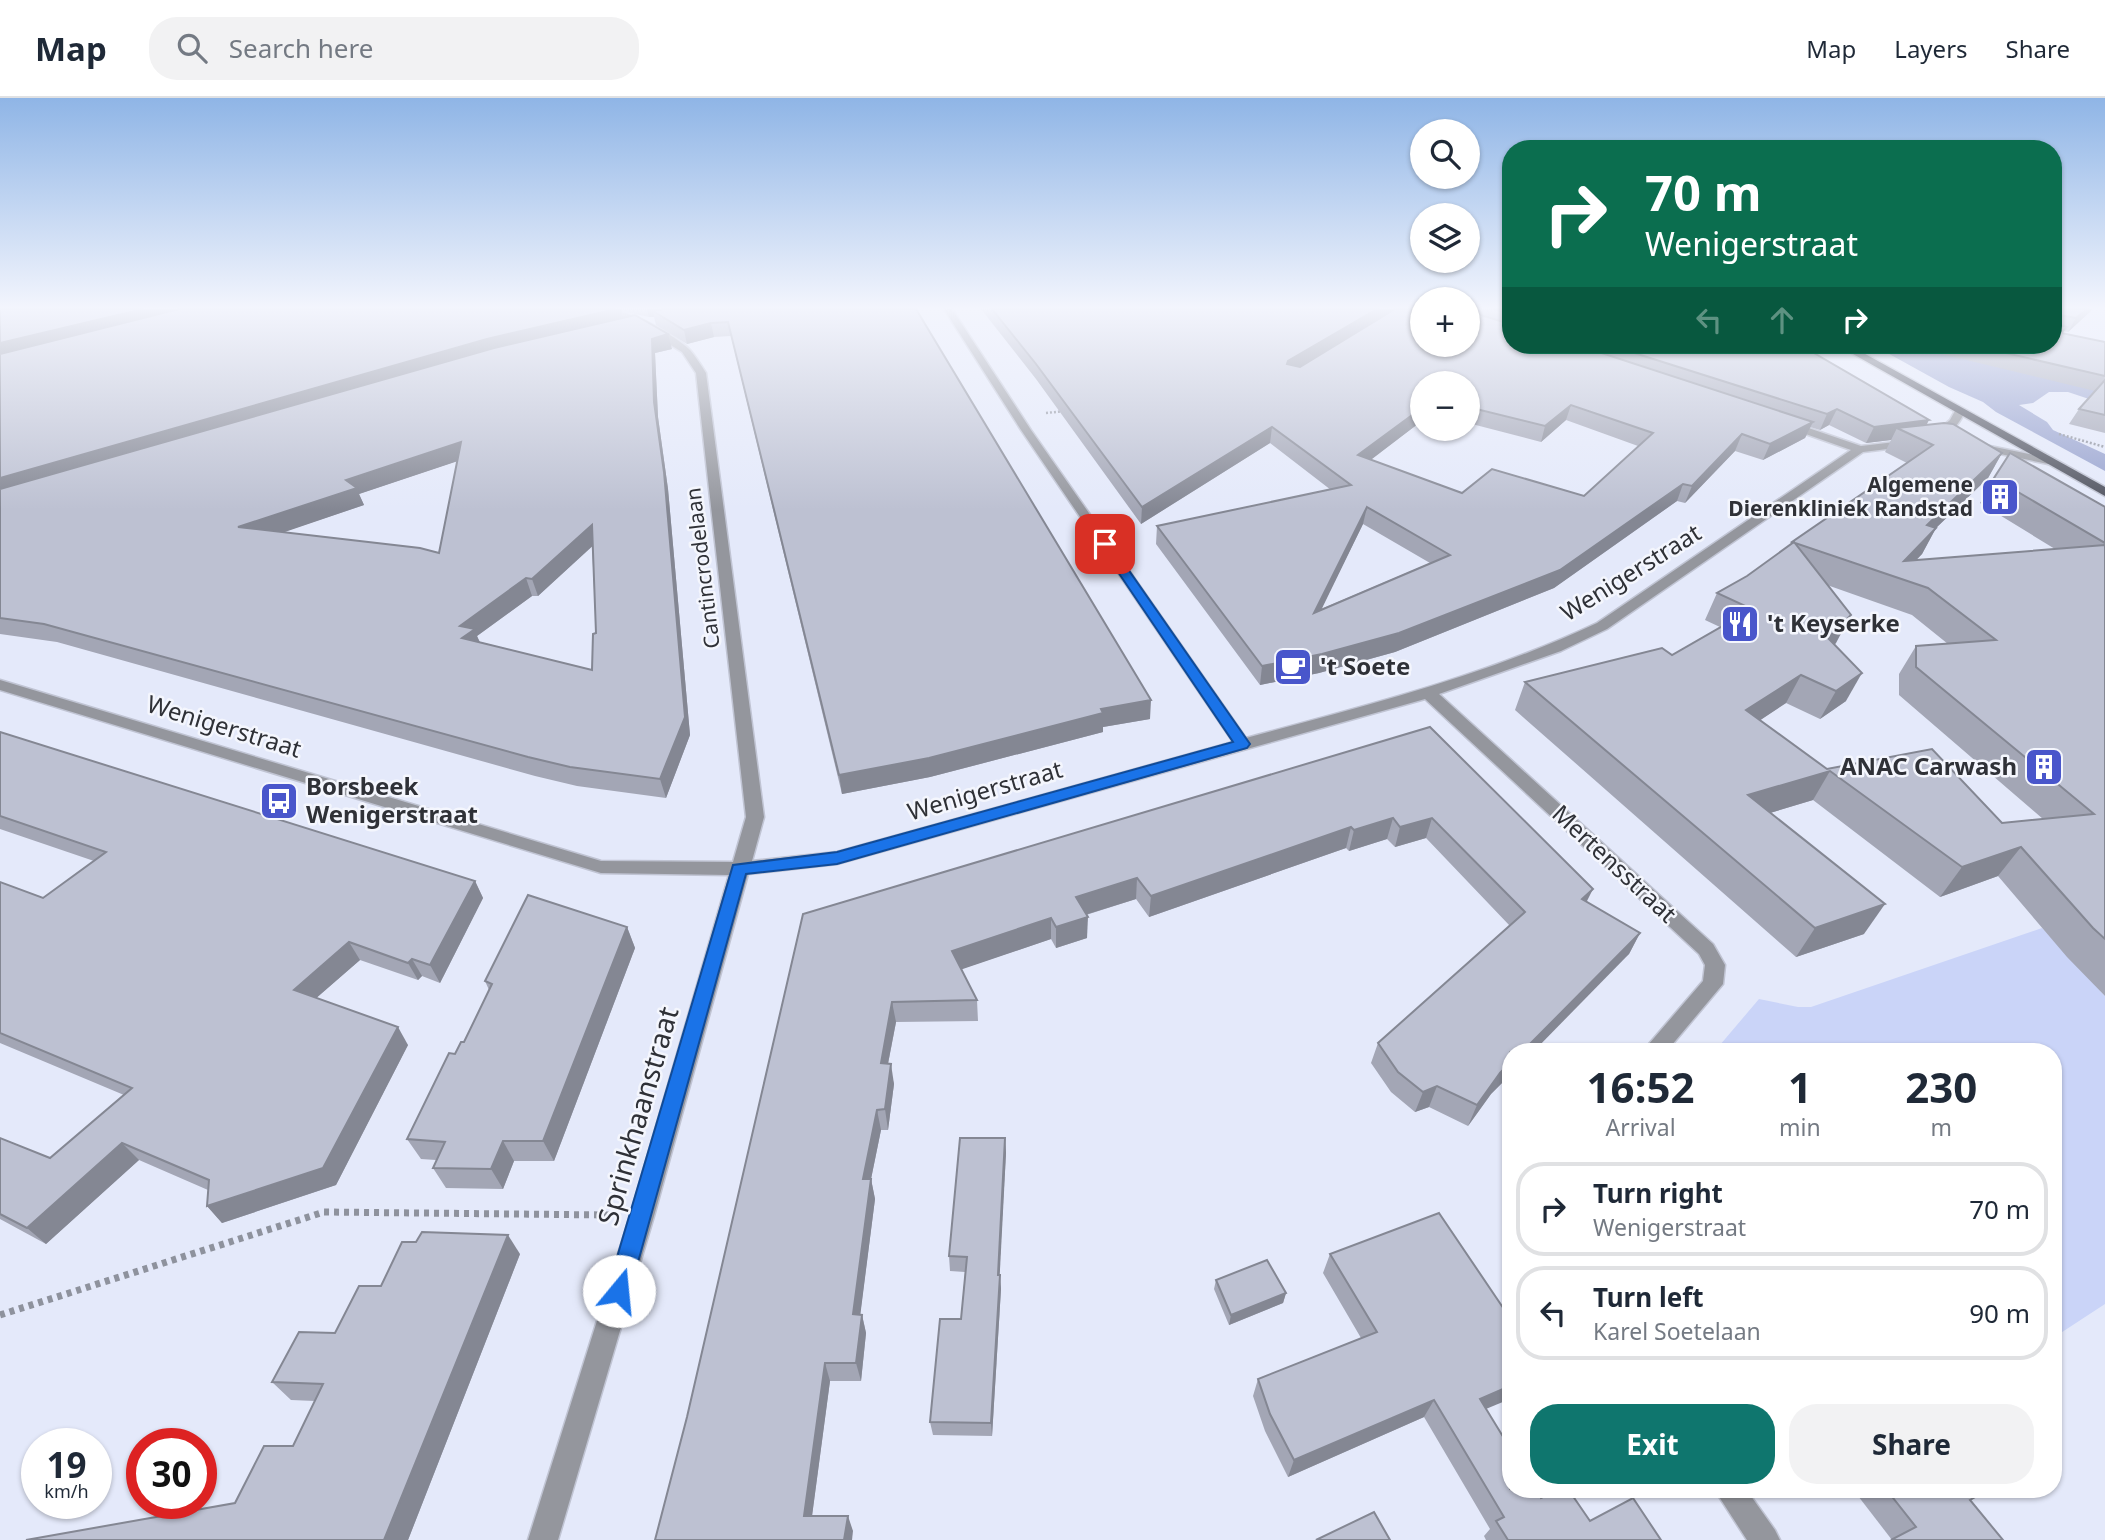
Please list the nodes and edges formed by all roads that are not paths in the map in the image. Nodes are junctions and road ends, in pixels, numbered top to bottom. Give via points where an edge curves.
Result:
1 (701, 376) edge
2 (991, 376) edge
3 (1898, 376) edge
4 (1960, 411) junction
5 (1774, 420) edge
6 (1931, 441) junction
7 (1860, 449) junction
8 (2048, 461) junction
9 (2105, 492) edge
10 (0, 685) edge
11 (1428, 693) junction
12 (1242, 744) junction
13 (739, 869) junction
14 (1661, 1043) edge
15 (1735, 1498) edge
16 (543, 1540) edge
17 (1765, 1540) edge

1 - 13 street, Cantincrodelaan via 755,817
2 - 12 street
3 - 4 main road
4 - 6 street via 1955,422
4 - 8 main road
5 - 7 street
6 - 7 street, Wenigerstraat
6 - 8 street, Wenigerstraat
7 - 11 street, Wenigerstraat via 1602,626 1556,648
8 - 9 main road
10 - 13 street, Wenigerstraat via 601,867
11 - 12 street, Wenigerstraat
11 - 14 street, Mertensstraat via 1706,949 1715,965 1713,985
12 - 13 street, Wenigerstraat via 837,858
13 - 16 street, Sprinkhaanstraat via 642,1216
15 - 17 street

